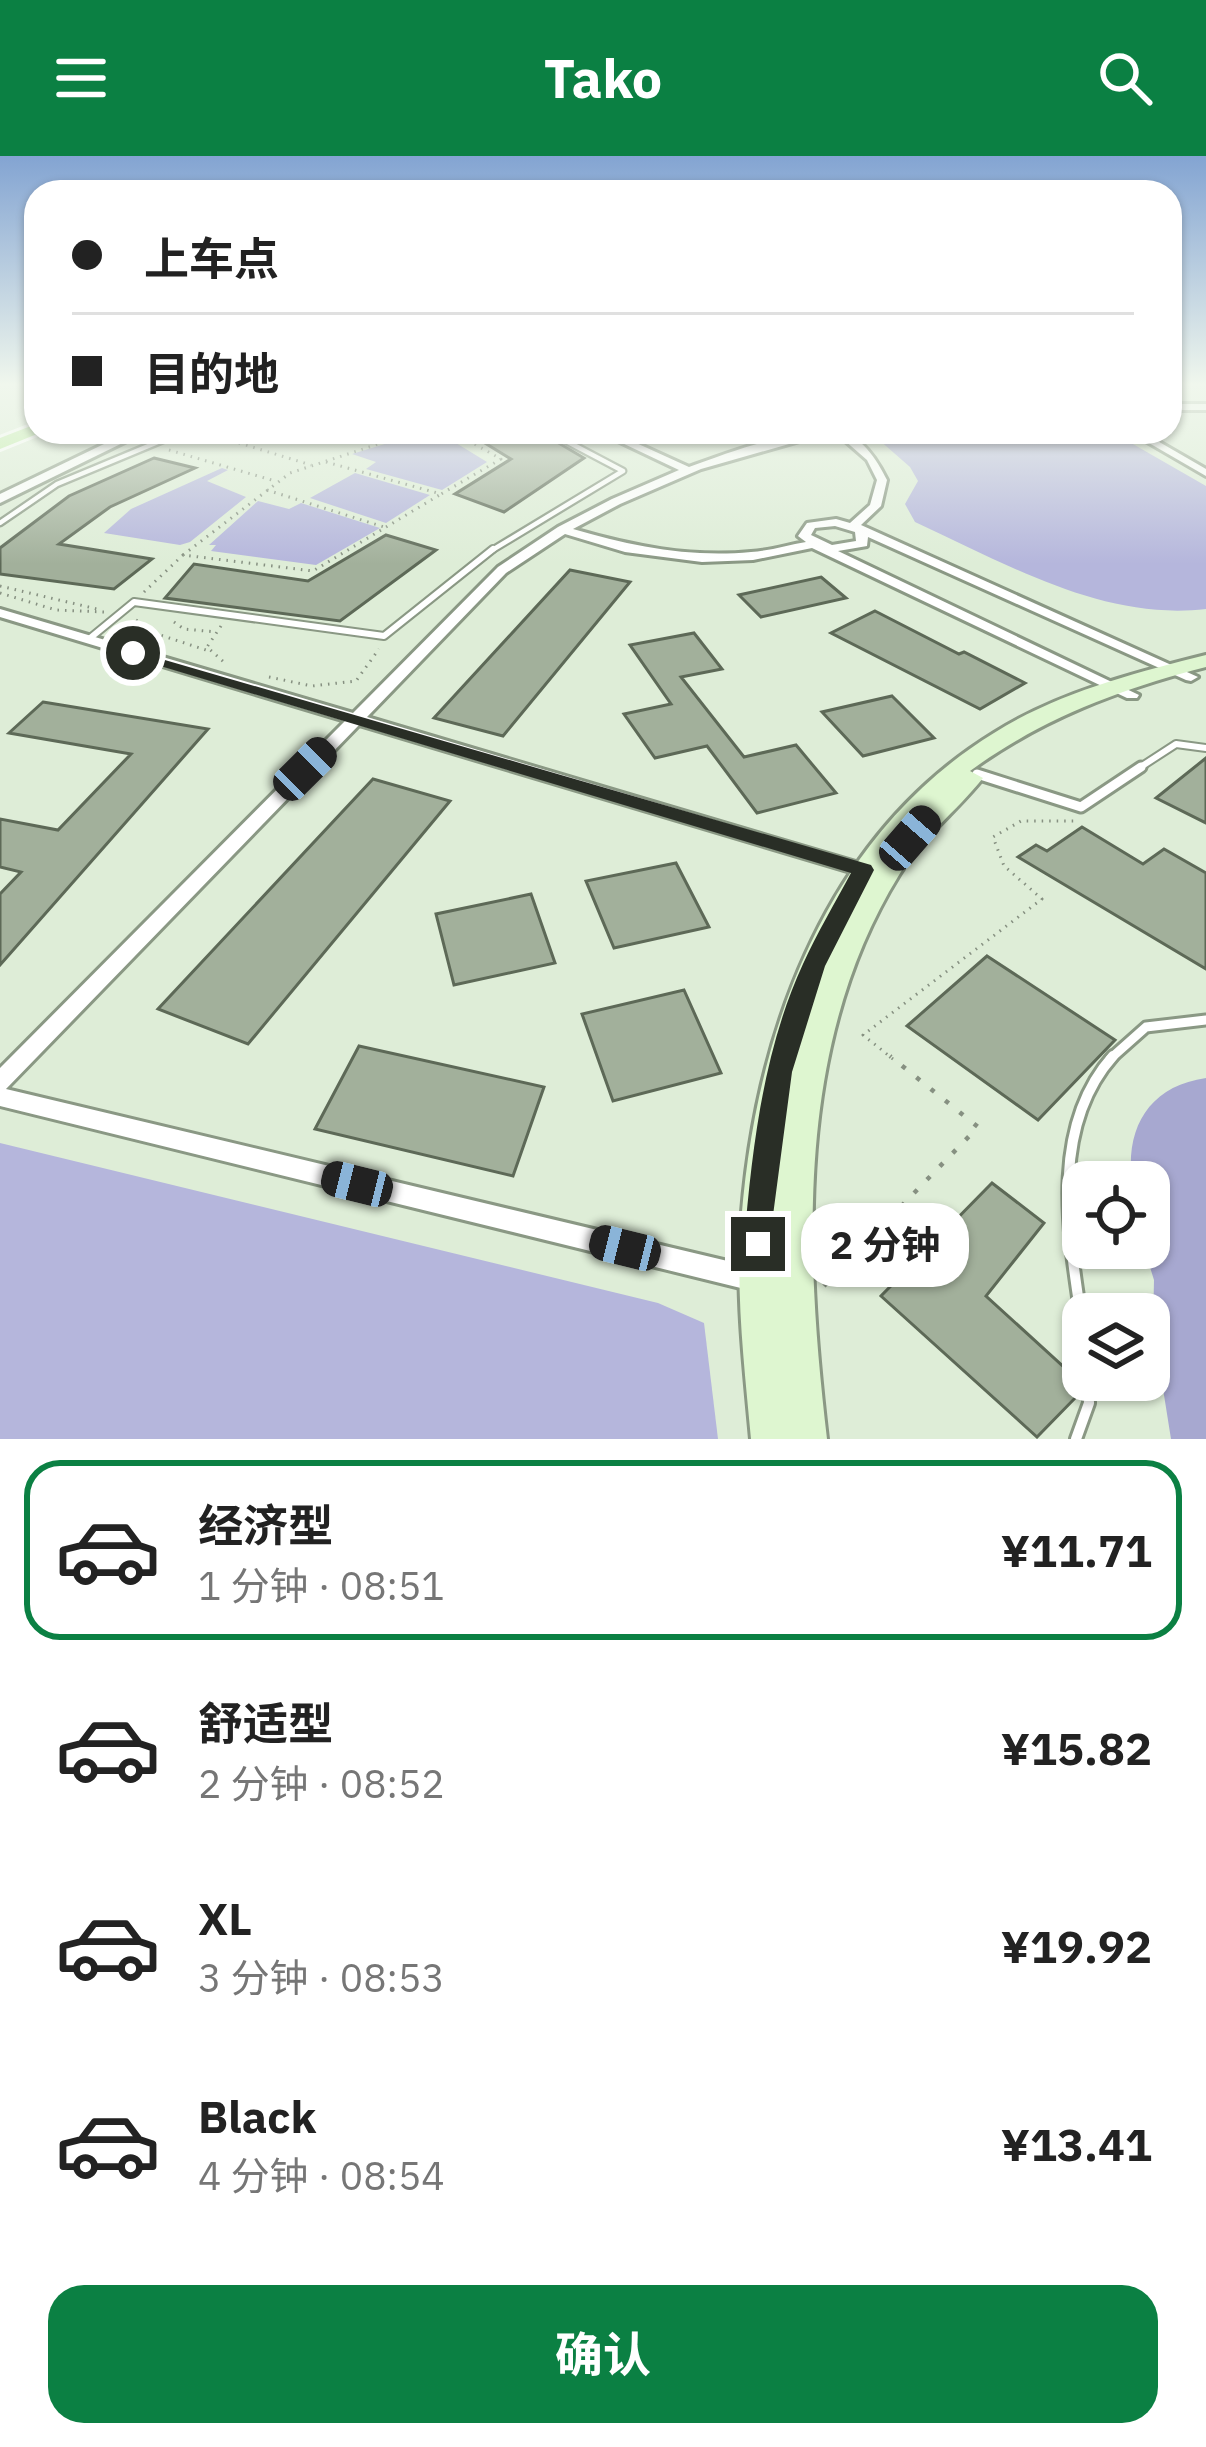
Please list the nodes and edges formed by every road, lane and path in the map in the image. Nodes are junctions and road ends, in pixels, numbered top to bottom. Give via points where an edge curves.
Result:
1 (114, 444) edge
2 (242, 444) edge
3 (377, 444) edge
4 (475, 444) edge
5 (572, 444) edge
6 (633, 444) edge
7 (644, 444) edge
8 (783, 444) edge
9 (854, 444) edge
10 (1156, 444) edge
11 (150, 445) joint
12 (322, 461) junction
13 (311, 465) junction
14 (692, 469) junction
15 (1206, 473) edge
16 (278, 481) junction
17 (266, 489) junction
18 (441, 494) junction
19 (0, 499) edge
20 (0, 523) edge
21 (854, 526) junction
22 (386, 527) junction
23 (562, 529) junction
24 (813, 544) junction
25 (183, 555) junction
26 (1, 587) edge
27 (34, 595) junction
28 (22, 599) dead end
29 (134, 602) junction
30 (157, 605) junction
31 (105, 612) dead end
32 (0, 613) edge
33 (226, 616) junction
34 (182, 628) junction
35 (218, 632) junction
36 (384, 636) junction
37 (166, 637) dead end
38 (88, 640) junction
39 (232, 668) dead end
40 (1194, 670) edge
41 (263, 675) dead end
42 (1124, 691) junction
43 (355, 719) junction
44 (1206, 748) edge
45 (977, 774) junction
46 (1092, 804) junction
47 (873, 873) junction
48 (1206, 1020) edge
49 (0, 1082) edge
50 (0, 1097) edge
51 (758, 1280) junction
52 (793, 1288) junction
53 (1078, 1293) edge
54 (1089, 1401) edge
55 (771, 1439) edge
56 (807, 1439) edge
57 (1076, 1439) edge

1 - 19 street
2 - 13 path
3 - 12 path
4 - 18 path via 501,459
5 - 36 lane via 623,471 505,539
6 - 14 street
7 - 14 street
8 - 14 street
9 - 21 street via 881,480 874,506
10 - 15 street
11 - 16 path
11 - 20 lane via 57,484
12 - 13 path
12 - 18 path
13 - 16 path
14 - 23 street
16 - 17 path
17 - 22 path
17 - 25 path
18 - 22 path
21 - 24 street via 811,525 804,536
21 - 24 street via 866,538 858,546
21 - 40 street
22 - 25 path via 314,571
23 - 24 street via 701,558
23 - 43 street via 490,579
24 - 42 street
25 - 29 path
26 - 27 path
27 - 28 path
27 - 31 path
29 - 30 lane
29 - 38 lane
30 - 33 lane
30 - 34 path
32 - 38 street
33 - 35 path
33 - 36 lane
34 - 35 path
34 - 37 path
35 - 39 path via 207,647
36 - 41 path via 356,682 312,686
38 - 43 street
40 - 42 main road
42 - 45 main road
42 - 47 main road via 1030,722 980,752 915,804
43 - 47 street
43 - 49 street
44 - 46 lane via 1177,744
45 - 46 lane via 1058,803
45 - 47 main road
46 - 52 path via 1078,821 1035,817 1007,823 993,837 1013,879 1042,898 863,1035 978,1127 826,1286
47 - 51 main road via 813,966 779,1072 764,1160
47 - 52 main road via 808,1069 793,1168
48 - 53 lane via 1148,1025 1108,1058 1081,1104 1069,1215
50 - 51 street
51 - 52 street
51 - 55 main road
52 - 56 main road
54 - 57 lane

